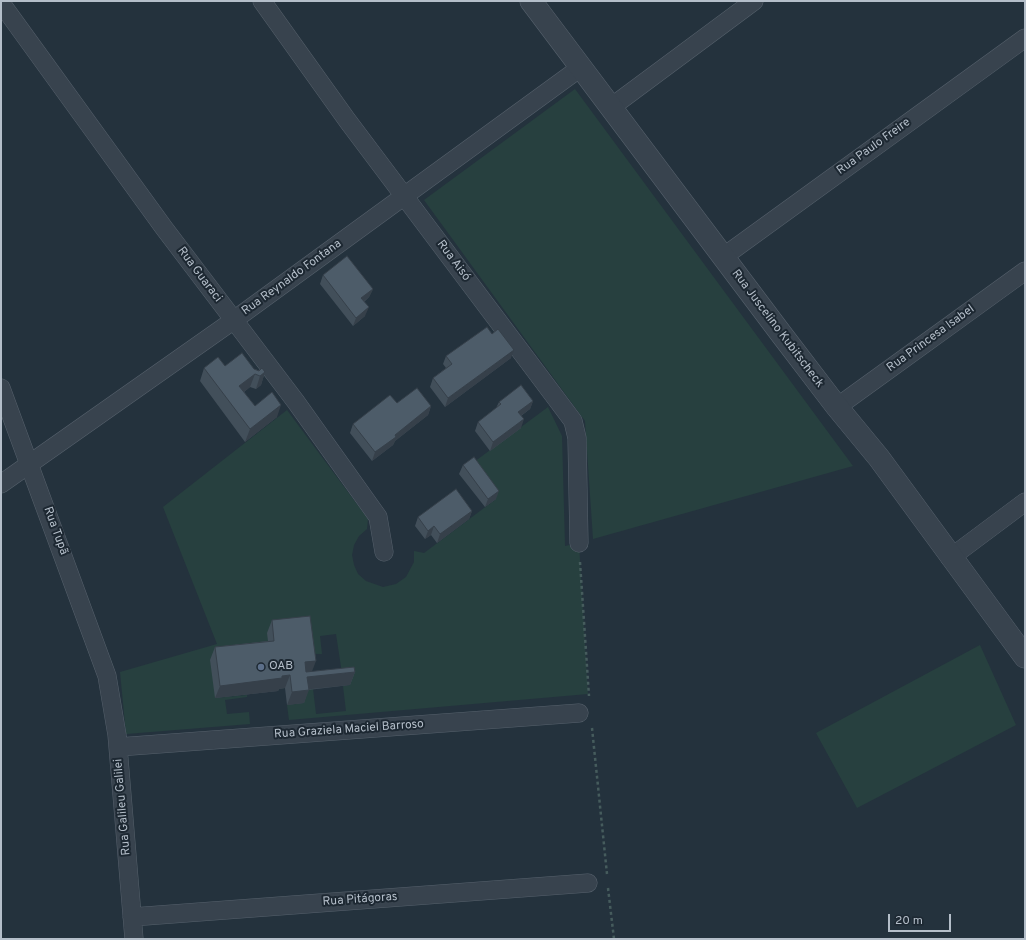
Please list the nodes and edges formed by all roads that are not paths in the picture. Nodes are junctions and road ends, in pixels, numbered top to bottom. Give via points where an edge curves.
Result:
1 (262, 1) edge
2 (531, 1) edge
3 (754, 1) edge
4 (1, 3) edge
5 (1025, 38) edge
6 (580, 68) junction
7 (610, 108) junction
8 (404, 196) junction
9 (723, 257) junction
10 (1025, 271) edge
11 (234, 320) junction
12 (1, 388) edge
13 (837, 407) junction
14 (30, 464) junction
15 (1, 484) edge
16 (1025, 502) edge
17 (579, 543) road end
18 (384, 552) dead end
19 (950, 558) junction
20 (1025, 657) edge
21 (107, 676) joint
22 (585, 712) road end
23 (118, 747) junction
24 (588, 883) dead end
25 (132, 917) junction
26 (134, 939) edge

1 - 8 street, Rua Aisó
2 - 6 street, Rua Juscelino Kubitscheck
3 - 7 street
4 - 11 street, Rua Guaraci
5 - 9 street, Rua Paulo Freire
6 - 7 street, Rua Juscelino Kubitscheck
6 - 8 street, Rua Reynaldo Fontana
7 - 9 street, Rua Juscelino Kubitscheck
8 - 11 street, Rua Reynaldo Fontana
8 - 17 street, Rua Aisó via 573,421 577,438
9 - 13 street, Rua Juscelino Kubitscheck
10 - 13 street, Rua Princesa Isabel
11 - 14 street, Rua Reynaldo Fontana
11 - 18 street, Rua Guaraci via 378,516
12 - 14 street, Rua Tupã
13 - 19 street, Rua Juscelino Kubitscheck via 879,458
14 - 15 street, Rua Reynaldo Fontana
14 - 21 street, Rua Tupã
16 - 19 street
19 - 20 street, Rua Juscelino Kubitscheck
21 - 23 street, Rua Galileu Galilei
22 - 23 street, Rua Graziela Maciel Barroso
23 - 25 street, Rua Galileu Galilei
24 - 25 street, Rua Pitágoras
25 - 26 street, Rua Galileu Galilei

